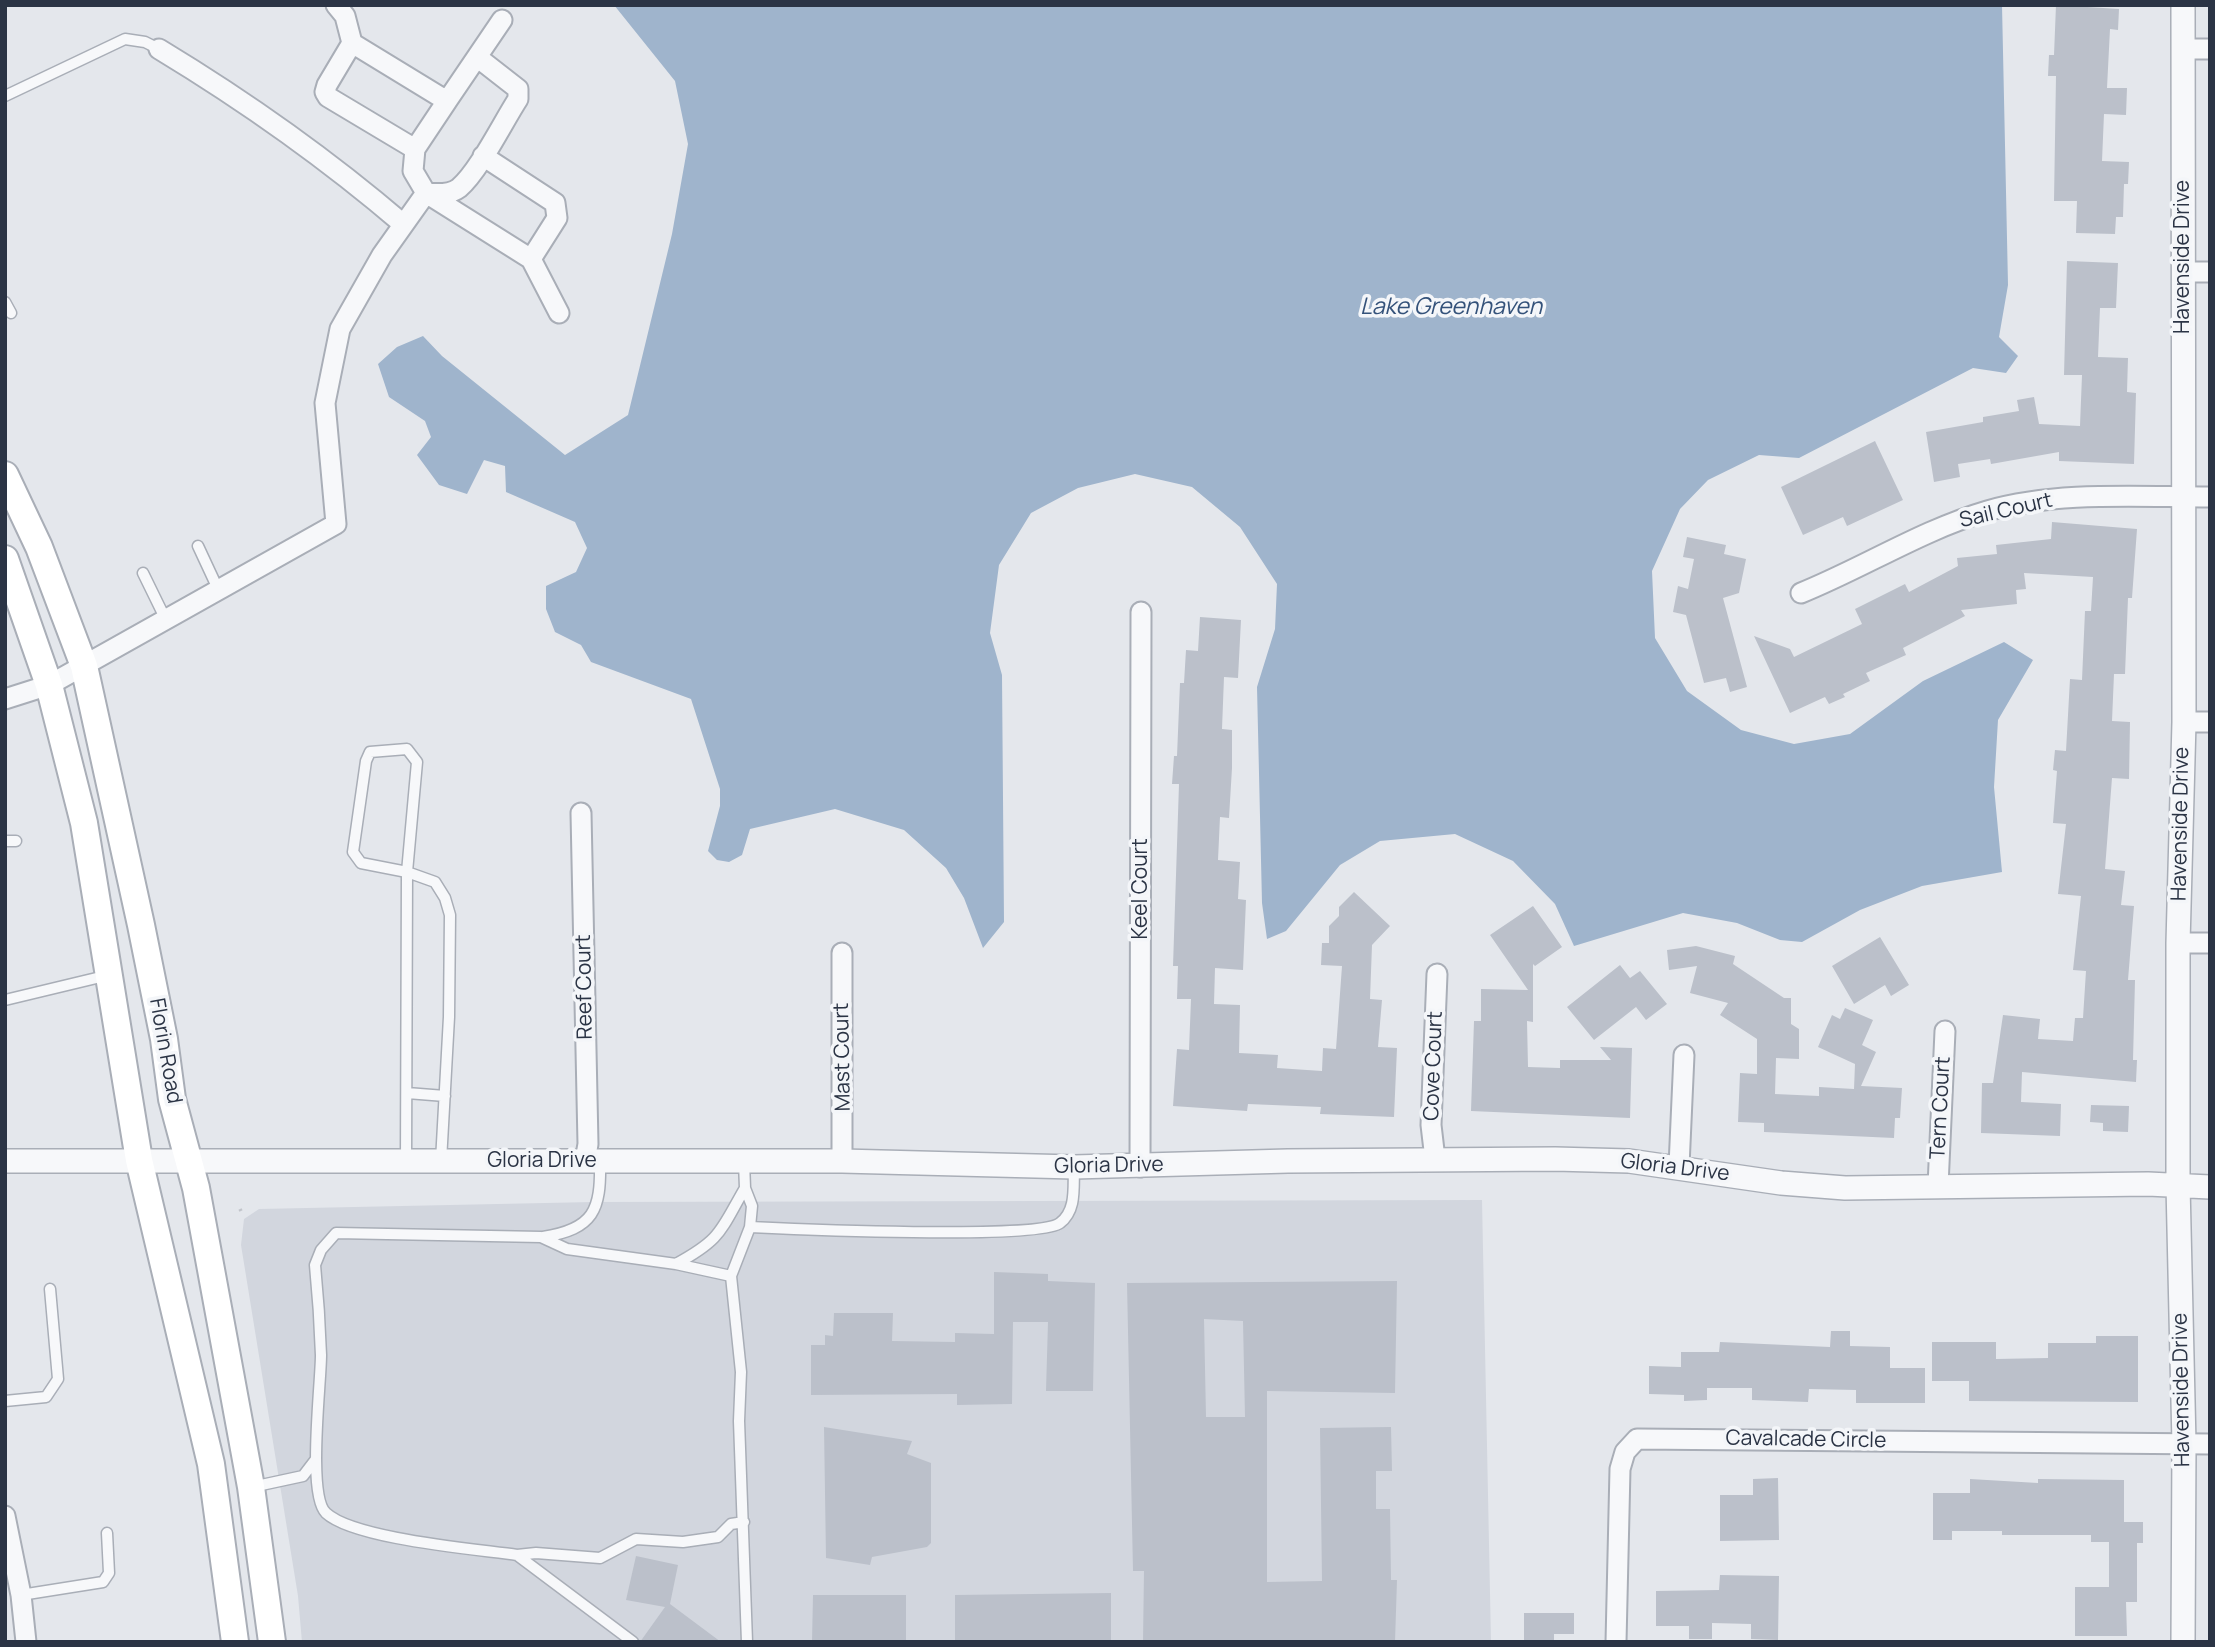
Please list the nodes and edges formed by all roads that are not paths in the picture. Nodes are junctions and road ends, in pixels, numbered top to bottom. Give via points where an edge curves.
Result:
1 (336, 5) edge
2 (2183, 5) edge
3 (502, 20) dead end
4 (352, 43) junction
5 (159, 49) joint
6 (2183, 49) junction
7 (2210, 49) edge
8 (477, 57) junction
9 (5, 96) edge
10 (447, 101) junction
11 (415, 149) junction
12 (483, 156) junction
13 (426, 194) junction
14 (403, 225) junction
15 (531, 259) junction
16 (2183, 272) junction
17 (2210, 272) edge
18 (5, 302) edge
19 (11, 313) dead end
20 (559, 313) dead end
21 (5, 475) edge
22 (2184, 497) junction
23 (2210, 497) edge
24 (198, 546) dead end
25 (6, 564) edge
26 (143, 573) dead end
27 (218, 589) junction
28 (1801, 593) dead end
29 (1141, 612) dead end
30 (166, 620) junction
31 (83, 666) junction
32 (49, 685) junction
33 (5, 699) edge
34 (2184, 722) junction
35 (2210, 722) edge
36 (581, 813) dead end
37 (407, 872) junction
38 (2178, 943) junction
39 (2210, 943) edge
40 (842, 953) dead end
41 (1437, 974) dead end
42 (110, 975) junction
43 (5, 1000) edge
44 (1945, 1031) dead end
45 (1684, 1055) dead end
46 (407, 1093) junction
47 (445, 1096) junction
48 (1435, 1159) junction
49 (139, 1160) junction
50 (5, 1161) edge
51 (407, 1161) junction
52 (441, 1161) junction
53 (593, 1161) junction
54 (842, 1161) junction
55 (188, 1162) junction
56 (744, 1162) junction
57 (1679, 1166) junction
58 (1074, 1167) junction
59 (1140, 1167) junction
60 (2178, 1185) junction
61 (1938, 1186) junction
62 (2210, 1187) edge
63 (746, 1188) junction
64 (750, 1227) junction
65 (541, 1237) junction
66 (676, 1264) junction
67 (731, 1276) junction
68 (50, 1289) dead end
69 (5, 1401) edge
70 (2184, 1444) junction
71 (2210, 1444) edge
72 (316, 1459) junction
73 (251, 1487) junction
74 (5, 1516) edge
75 (744, 1522) junction
76 (107, 1533) dead end
77 (517, 1555) junction
78 (21, 1595) junction
79 (26, 1642) edge
80 (234, 1642) edge
81 (272, 1642) edge
82 (633, 1642) edge
83 (747, 1642) edge
84 (1616, 1642) edge
85 (2183, 1642) edge

1 - 4 street via 345,16
2 - 6 street, Havenside Drive
3 - 8 street
4 - 10 street
4 - 11 street via 325,92
5 - 9 lane via 125,39
5 - 14 street via 337,167
6 - 7 street
6 - 16 street, Havenside Drive
8 - 10 street
8 - 12 street via 518,89 518,99
10 - 11 street
11 - 13 street via 413,171
12 - 13 street via 458,189
12 - 15 street via 555,203 556,218
13 - 14 street
13 - 15 street
14 - 27 street via 340,329 325,403 336,524
15 - 20 street
16 - 17 street
16 - 22 street, Havenside Drive
18 - 19 lane
21 - 31 main road, Florin Road via 39,547
22 - 23 street, Sail Court
22 - 28 street, Sail Court via 2071,498 1987,511
22 - 34 street, Havenside Drive
24 - 27 lane
25 - 32 main road, Florin Road
26 - 30 lane
27 - 30 street
29 - 59 street, Keel Court
30 - 31 street
31 - 32 street
31 - 55 main road, Florin Road
32 - 33 street
32 - 42 main road, Florin Road via 84,823
34 - 35 street
34 - 38 street, Havenside Drive
36 - 53 street, Reef Court via 588,1144
37 - 37 lane via 417,762 407,749 370,752 353,852 361,863
37 - 46 lane
37 - 47 lane via 435,883 450,915
38 - 39 street
38 - 60 street, Havenside Drive
40 - 54 street, Mast Court
41 - 48 street, Cove Court via 1431,1125
42 - 43 lane
42 - 49 main road, Florin Road
44 - 61 street, Tern Court
45 - 57 street
46 - 47 lane
46 - 51 lane
47 - 52 lane
48 - 57 street, Gloria Drive via 1629,1161
48 - 59 street, Gloria Drive
49 - 50 street, Gloria Drive
49 - 55 street, Gloria Drive
49 - 80 main road, Florin Road via 211,1464
51 - 52 street, Gloria Drive
51 - 55 street, Gloria Drive
52 - 53 street, Gloria Drive
53 - 56 street, Gloria Drive
53 - 65 lane via 601,1196 592,1216 568,1233
54 - 56 street, Gloria Drive
54 - 58 street, Gloria Drive
55 - 73 main road, Florin Road
56 - 63 lane
57 - 61 street, Gloria Drive via 1844,1188
58 - 59 street, Gloria Drive
58 - 64 lane via 1071,1211 1059,1225 1040,1230
60 - 61 street, Gloria Drive
60 - 62 street, Gloria Drive
60 - 70 street, Havenside Drive
63 - 64 lane via 752,1206
63 - 66 lane via 724,1229 705,1248
64 - 67 lane
65 - 66 lane via 567,1250
65 - 72 lane via 336,1233 315,1265 321,1359
66 - 67 lane
67 - 75 lane via 741,1372
68 - 69 lane via 58,1379 46,1397
70 - 71 street
70 - 84 street, Cavalcade Circle via 1637,1438 1625,1452 1620,1469
70 - 85 street, Havenside Drive
72 - 73 lane via 303,1476
72 - 77 lane via 325,1512 352,1529
73 - 81 main road, Florin Road
74 - 78 street
75 - 77 lane via 731,1524 718,1537 683,1542 636,1539 600,1558
75 - 83 lane
76 - 78 lane via 109,1573 103,1582
77 - 82 lane
78 - 79 street

